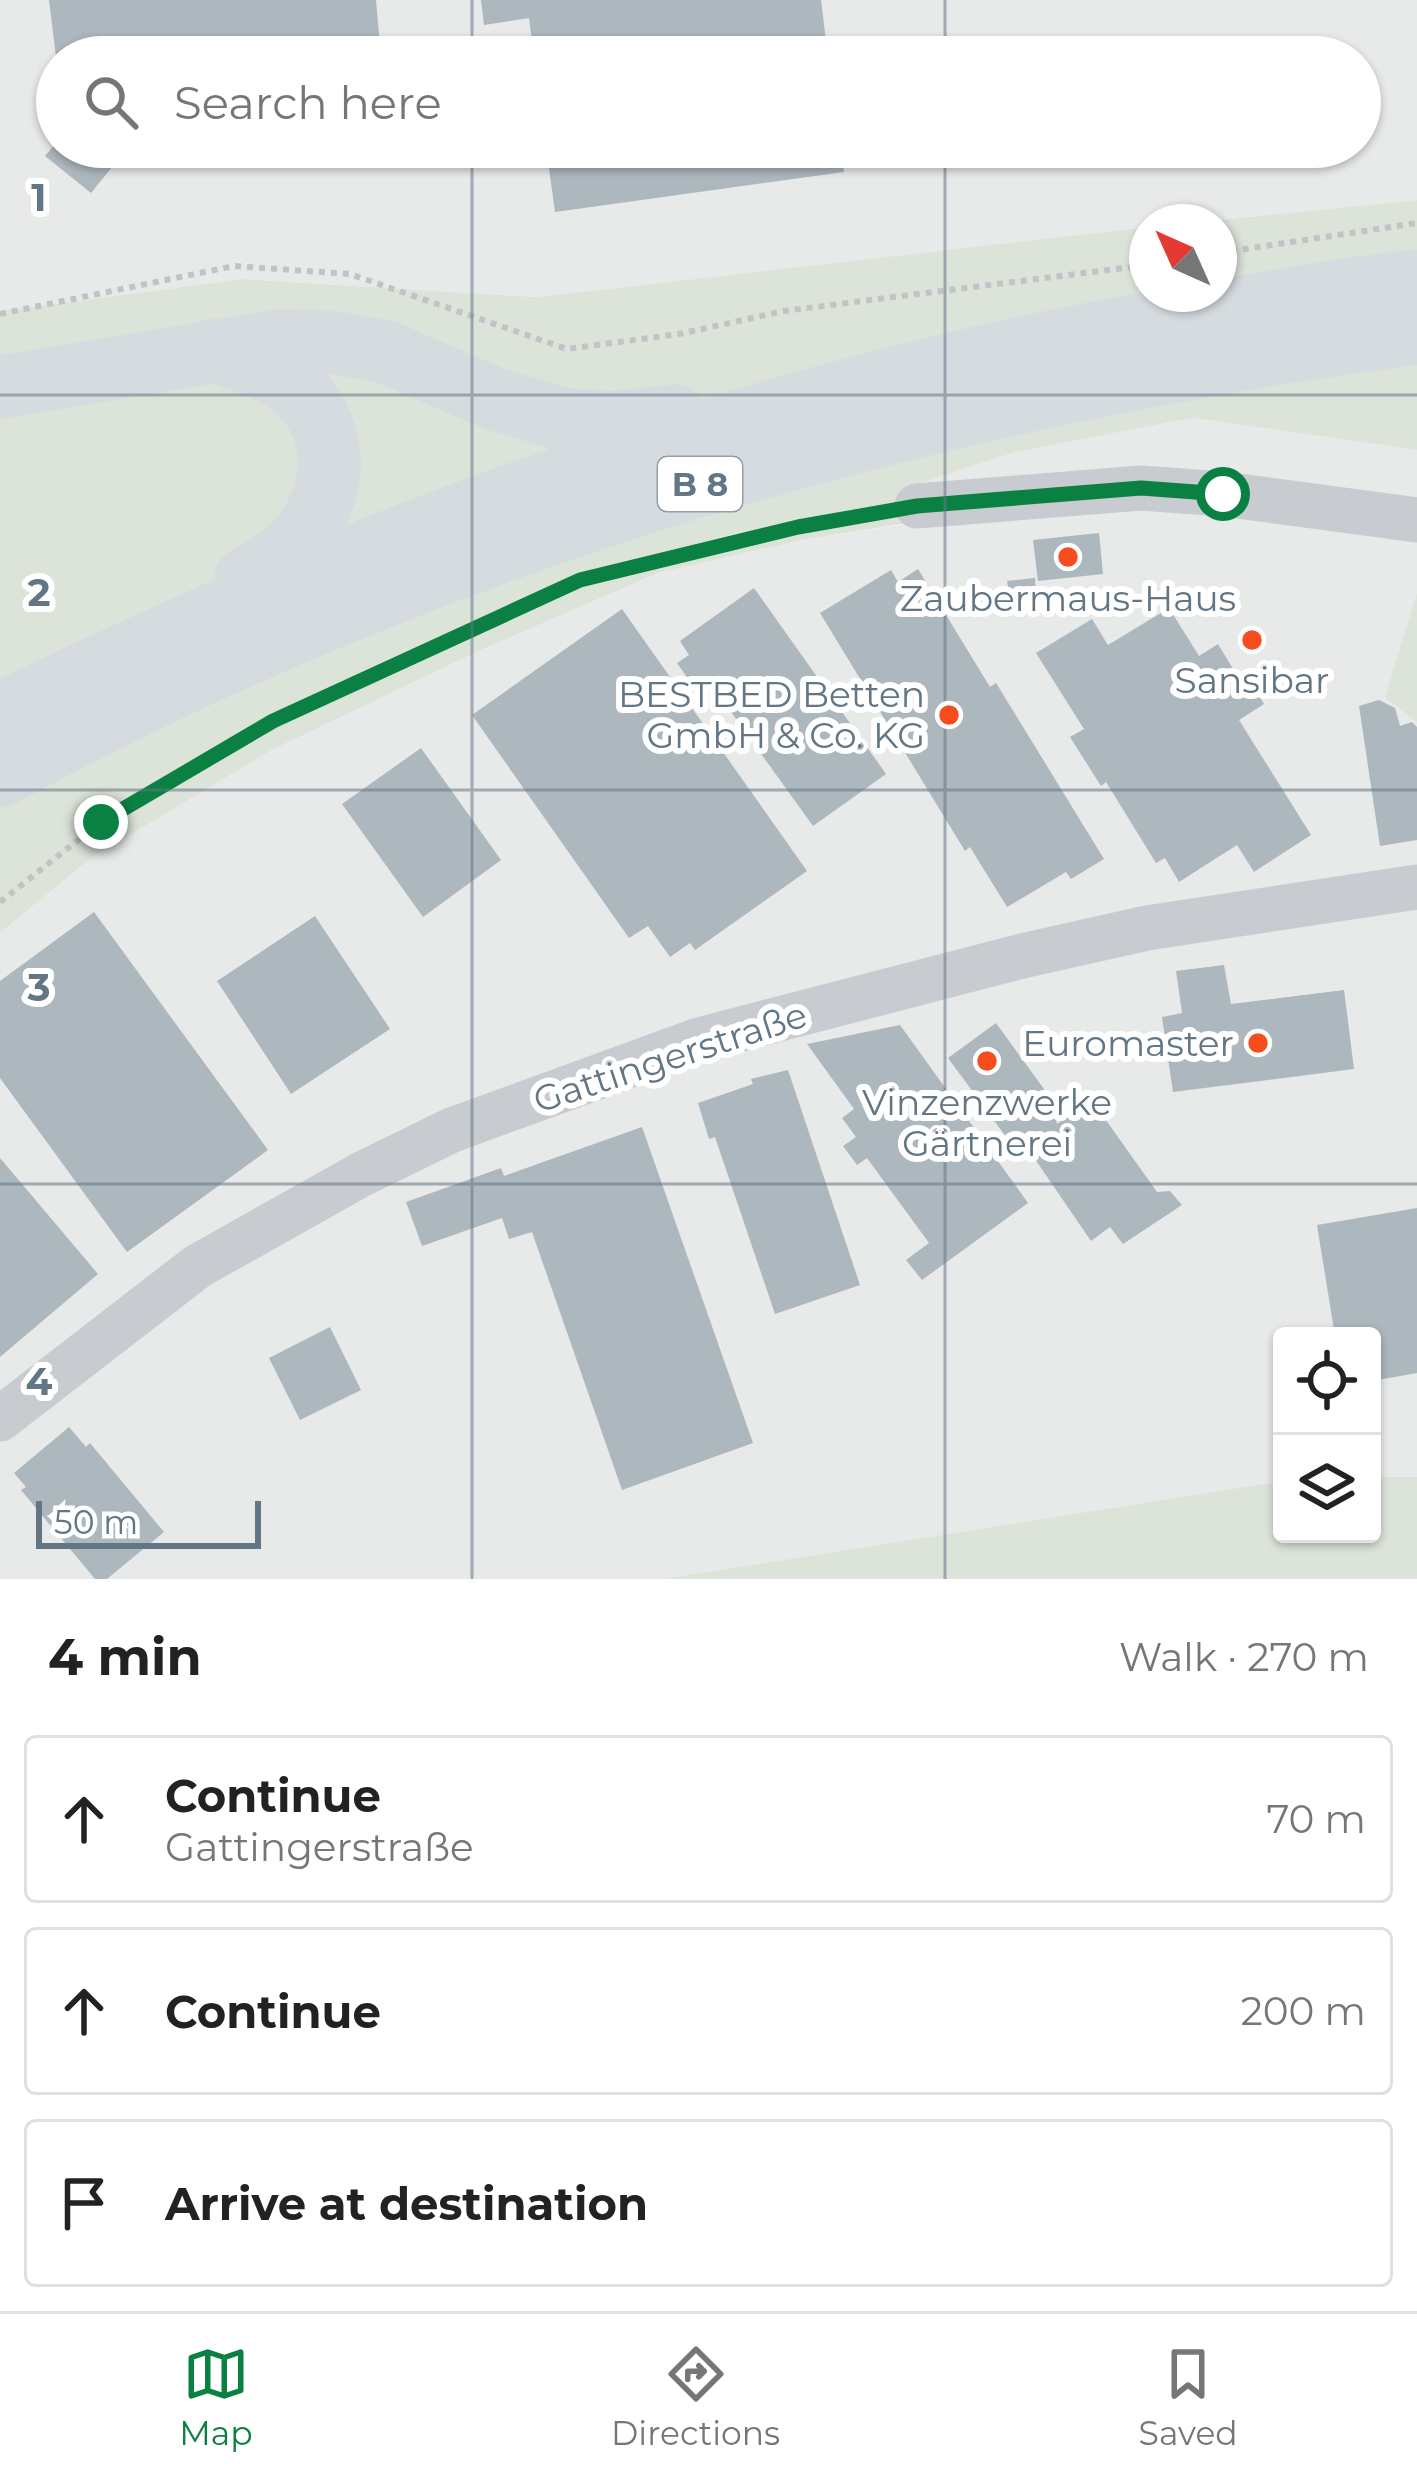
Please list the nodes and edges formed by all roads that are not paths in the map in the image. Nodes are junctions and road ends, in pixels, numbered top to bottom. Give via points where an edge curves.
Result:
1 (1417, 281) edge
2 (1417, 333) edge
3 (212, 350) junction
4 (0, 387) edge
5 (802, 403) junction
6 (917, 506) road end
7 (1417, 520) edge
8 (144, 643) junction
9 (0, 714) edge
10 (0, 776) edge
11 (1417, 887) edge
12 (0, 1419) edge

1 - 5 highway, B 8 via 1085,334
2 - 10 highway, B 8 via 1086,386 686,488 299,631
3 - 4 highway
3 - 5 highway via 279,340 350,345 386,352 495,399 607,423
3 - 8 highway via 296,388 320,418 332,453 327,495 285,554
5 - 8 highway, B 8 via 487,502
6 - 7 street via 1141,488
8 - 9 highway, B 8
11 - 12 street, Gattingerstraße via 1147,928 1022,956 699,1040 452,1130 198,1266

